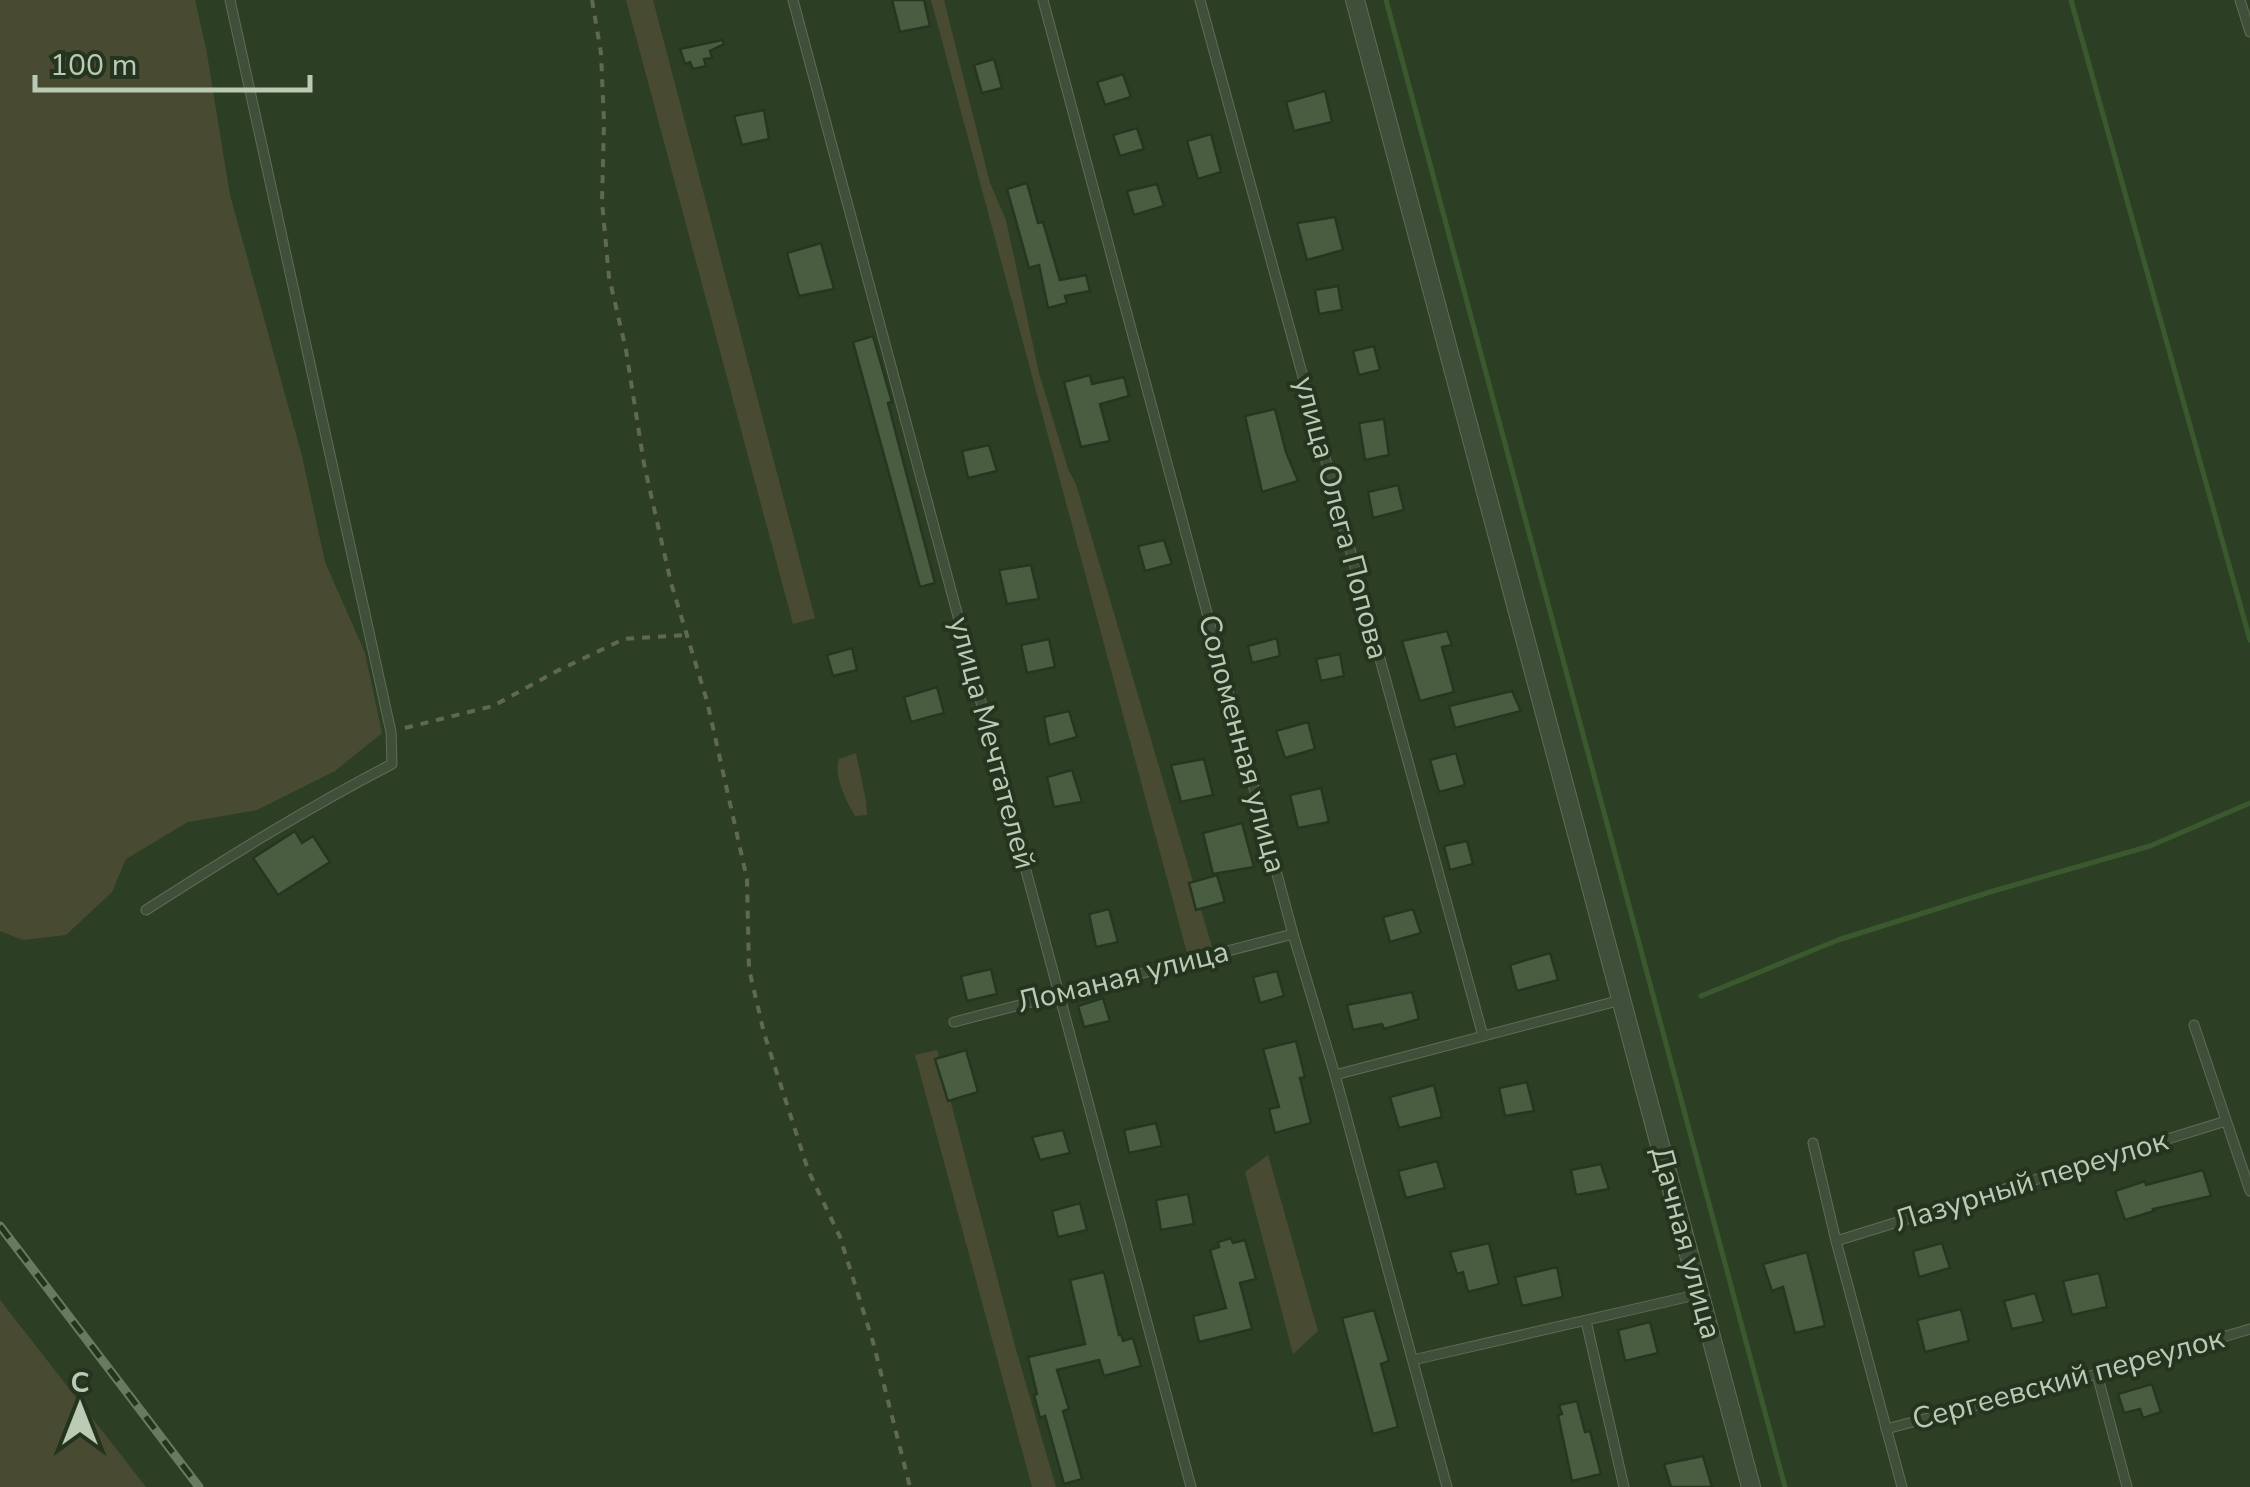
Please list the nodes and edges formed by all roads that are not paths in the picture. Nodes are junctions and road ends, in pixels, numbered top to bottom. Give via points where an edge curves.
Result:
1 (230, 0) edge
2 (793, 0) edge
3 (1042, 0) edge
4 (1200, 0) edge
5 (1355, 0) edge
6 (2240, 0) edge
7 (2250, 32) edge
8 (146, 910) dead end
9 (1293, 934) junction
10 (1059, 993) junction
11 (1621, 1000) junction
12 (954, 1022) dead end
13 (2194, 1026) dead end
14 (1482, 1036) junction
15 (1334, 1075) junction
16 (2226, 1122) junction
17 (1813, 1142) dead end
18 (2250, 1191) edge
19 (1836, 1241) junction
20 (1700, 1294) junction
21 (1586, 1321) junction
22 (2250, 1329) edge
23 (1413, 1360) junction
24 (2097, 1374) junction
25 (1886, 1429) junction
26 (1192, 1487) edge
27 (1448, 1487) edge
28 (1624, 1487) edge
29 (1751, 1487) edge
30 (1902, 1487) edge
31 (2127, 1487) edge

1 - 8 lane via 392,732 392,764
2 - 10 lane, улица Мечтателей
3 - 9 lane, Соломенная улица
4 - 14 lane, улица Олега Попова
5 - 11 street, Дачная улица
6 - 7 lane
9 - 10 lane, Ломаная улица
9 - 15 lane, Соломенная улица
10 - 12 lane, Ломаная улица
10 - 26 lane, улица Мечтателей
11 - 14 lane
11 - 20 street, Дачная улица
13 - 16 lane
14 - 15 lane
15 - 23 lane, Соломенная улица
16 - 18 lane
16 - 19 lane, Лазурный переулок
17 - 19 lane
19 - 25 lane
20 - 21 lane
20 - 29 street, Дачная улица
21 - 23 lane
21 - 28 lane
22 - 24 lane, Сергеевский переулок
23 - 27 lane, Соломенная улица
24 - 25 lane, Сергеевский переулок
24 - 31 lane
25 - 30 lane

